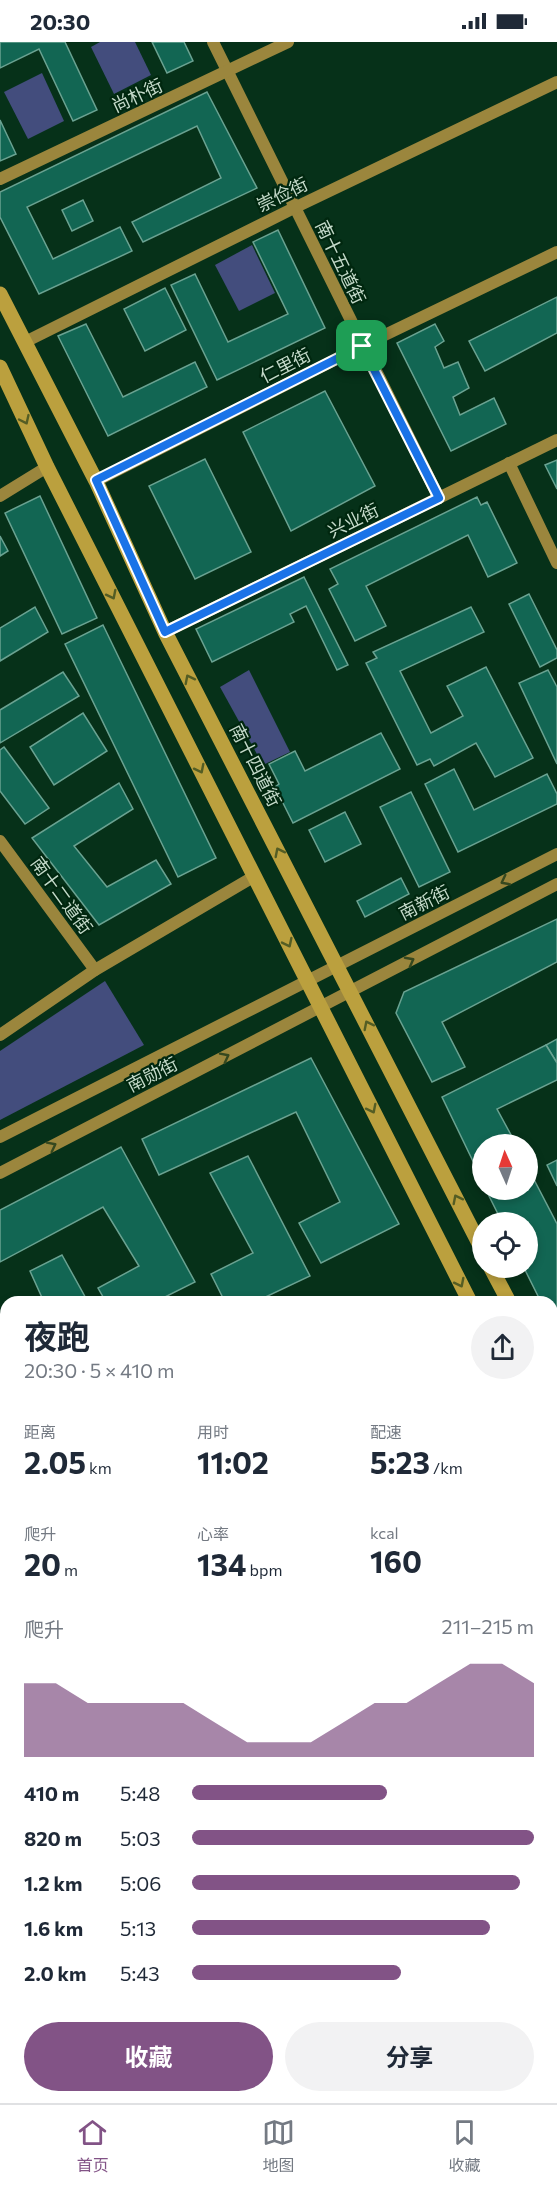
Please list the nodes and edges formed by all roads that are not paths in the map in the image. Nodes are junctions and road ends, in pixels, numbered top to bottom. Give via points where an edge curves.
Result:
1 (213, 42) edge
2 (288, 42) edge
3 (227, 72) junction
4 (557, 82) edge
5 (0, 178) edge
6 (294, 208) junction
7 (557, 252) edge
8 (0, 294) edge
9 (25, 342) junction
10 (362, 346) junction
11 (0, 367) edge
12 (557, 440) edge
13 (509, 463) junction
14 (47, 467) junction
15 (96, 480) junction
16 (0, 496) edge
17 (439, 498) junction
18 (557, 563) edge
19 (165, 632) junction
20 (0, 841) edge
21 (557, 854) edge
22 (255, 876) junction
23 (557, 884) edge
24 (338, 966) junction
25 (95, 970) junction
26 (307, 982) junction
27 (351, 992) junction
28 (321, 1008) junction
29 (0, 1035) edge
30 (0, 1137) edge
31 (0, 1173) edge
32 (472, 1229) edge
33 (496, 1278) edge
34 (467, 1296) edge
35 (506, 1296) edge

1 - 3 street, 南十五道街
2 - 3 street, 尚朴街
3 - 5 street, 尚朴街
3 - 6 street, 南十五道街
4 - 6 street, 崇俭街
6 - 9 street, 崇俭街
6 - 10 street, 南十五道街
7 - 10 street, 仁里街
8 - 9 main road, 南十四道街
9 - 15 main road, 南十四道街
10 - 15 street, 仁里街
10 - 17 street, 南十五道街
11 -> 14 main road
12 - 13 street, 兴业街
13 - 17 street, 兴业街
13 - 18 street
14 - 16 street
14 -> 22 main road
15 - 19 main road, 南十四道街
17 - 19 street, 兴业街
24 -> 19 main road, 南十四道街
20 - 25 street, 南十二道街
21 -> 24 street, 南新街
22 - 25 street
22 -> 26 main road
27 -> 23 street
24 - 26 street, 南新街
24 - 27 main road, 南十四道街
25 - 29 street
26 - 28 main road
26 - 30 street, 南勋街
27 - 28 street
32 -> 27 main road, 南十四道街
31 -> 28 street, 南勋街
28 -> 34 main road
33 - 35 main road

